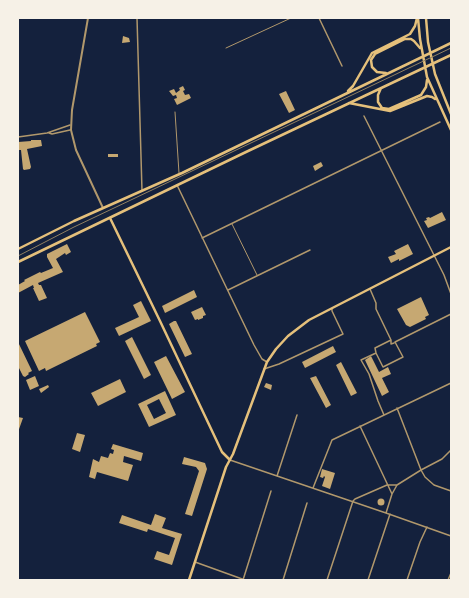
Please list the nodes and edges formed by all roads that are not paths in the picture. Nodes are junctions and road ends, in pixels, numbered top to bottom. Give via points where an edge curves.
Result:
1 (88, 18) edge
2 (138, 18) edge
3 (290, 18) edge
4 (319, 18) edge
5 (418, 18) edge
6 (426, 18) edge
7 (451, 40) edge
8 (451, 43) edge
9 (446, 45) junction
10 (226, 48) dead end
11 (421, 48) junction
12 (451, 55) edge
13 (342, 66) dead end
14 (392, 71) junction
15 (427, 77) junction
16 (382, 88) junction
17 (347, 93) junction
18 (438, 102) junction
19 (349, 103) junction
20 (175, 112) dead end
21 (451, 114) edge
22 (364, 116) dead end
23 (440, 122) dead end
24 (70, 125) junction
25 (71, 130) junction
26 (451, 130) edge
27 (47, 133) junction
28 (18, 137) edge
29 (380, 150) junction
30 (179, 174) junction
31 (177, 185) junction
32 (142, 191) junction
33 (103, 208) junction
34 (110, 218) junction
35 (232, 224) junction
36 (202, 238) junction
37 (451, 247) edge
38 (18, 249) edge
39 (310, 250) dead end
40 (434, 256) junction
41 (18, 262) edge
42 (257, 276) junction
43 (370, 289) junction
44 (228, 290) junction
45 (451, 294) edge
46 (333, 307) junction
47 (451, 314) edge
48 (391, 340) junction
49 (395, 342) junction
50 (376, 353) junction
51 (267, 362) junction
52 (264, 369) junction
53 (451, 383) edge
54 (397, 408) junction
55 (384, 414) junction
56 (297, 416) dead end
57 (360, 426) junction
58 (451, 450) edge
59 (230, 460) junction
60 (420, 470) junction
61 (277, 476) junction
62 (388, 485) junction
63 (397, 485) junction
64 (313, 489) junction
65 (271, 491) dead end
66 (451, 491) edge
67 (392, 494) junction
68 (353, 501) junction
69 (308, 503) dead end
70 (386, 512) junction
71 (390, 514) junction
72 (427, 527) junction
73 (451, 536) edge
74 (195, 562) junction
75 (451, 572) edge
76 (189, 580) edge
77 (244, 580) edge
78 (283, 580) edge
79 (327, 580) edge
80 (368, 580) edge
81 (406, 580) edge
82 (448, 580) edge

1 - 24 street
2 - 32 street
3 - 10 lane
4 - 13 street
5 - 11 main road
5 - 17 main road via 409,35 372,53
6 - 21 main road via 435,74
7 - 9 main road
8 - 9 main road
9 - 14 main road
11 - 14 main road via 414,41 405,39 373,56 371,63 374,70 380,73
11 - 15 main road
12 - 16 main road
14 - 17 main road
15 - 16 main road via 426,87 421,95 389,109 382,108 378,102
15 - 18 main road
16 - 19 main road
17 - 30 main road
18 - 19 main road via 427,96 387,111
18 - 26 main road
19 - 31 main road
20 - 30 lane
22 - 29 street
23 - 29 street
24 - 25 street
24 - 27 street
25 - 27 street
25 - 33 street via 76,150
27 - 28 street
29 - 35 street
29 - 40 street
30 - 32 main road
31 - 34 main road
31 - 36 street
32 - 33 main road
33 - 38 main road
34 - 41 main road
34 - 59 main road via 222,452
35 - 36 street
35 - 42 lane
36 - 44 street
37 - 40 main road
39 - 42 street
40 - 43 main road
40 - 45 street
42 - 44 street
43 - 46 main road
43 - 48 street via 376,309
44 - 51 street via 254,345 262,359
46 - 51 main road via 294,331 279,345
46 - 52 street via 332,311 343,334
47 - 49 street
48 - 49 street via 391,344
48 - 50 street via 374,348
49 - 50 street via 402,357 383,367
50 - 55 street via 362,360
51 - 52 main road
52 - 59 main road
53 - 54 street
54 - 55 street
54 - 60 street
55 - 57 street
56 - 61 street
57 - 62 street
57 - 64 street via 332,440
58 - 60 street via 442,459
59 - 61 street
59 - 74 main road
60 - 63 street
60 - 66 street via 434,485
61 - 64 street
62 - 63 street
62 - 67 street
62 - 68 street
63 - 67 street
64 - 68 street
65 - 77 street
67 - 70 street
68 - 70 street
68 - 79 street
69 - 78 street
70 - 71 street
71 - 72 street
71 - 80 street
72 - 73 street
72 - 81 street
74 - 76 main road
74 - 77 street
75 - 82 street

